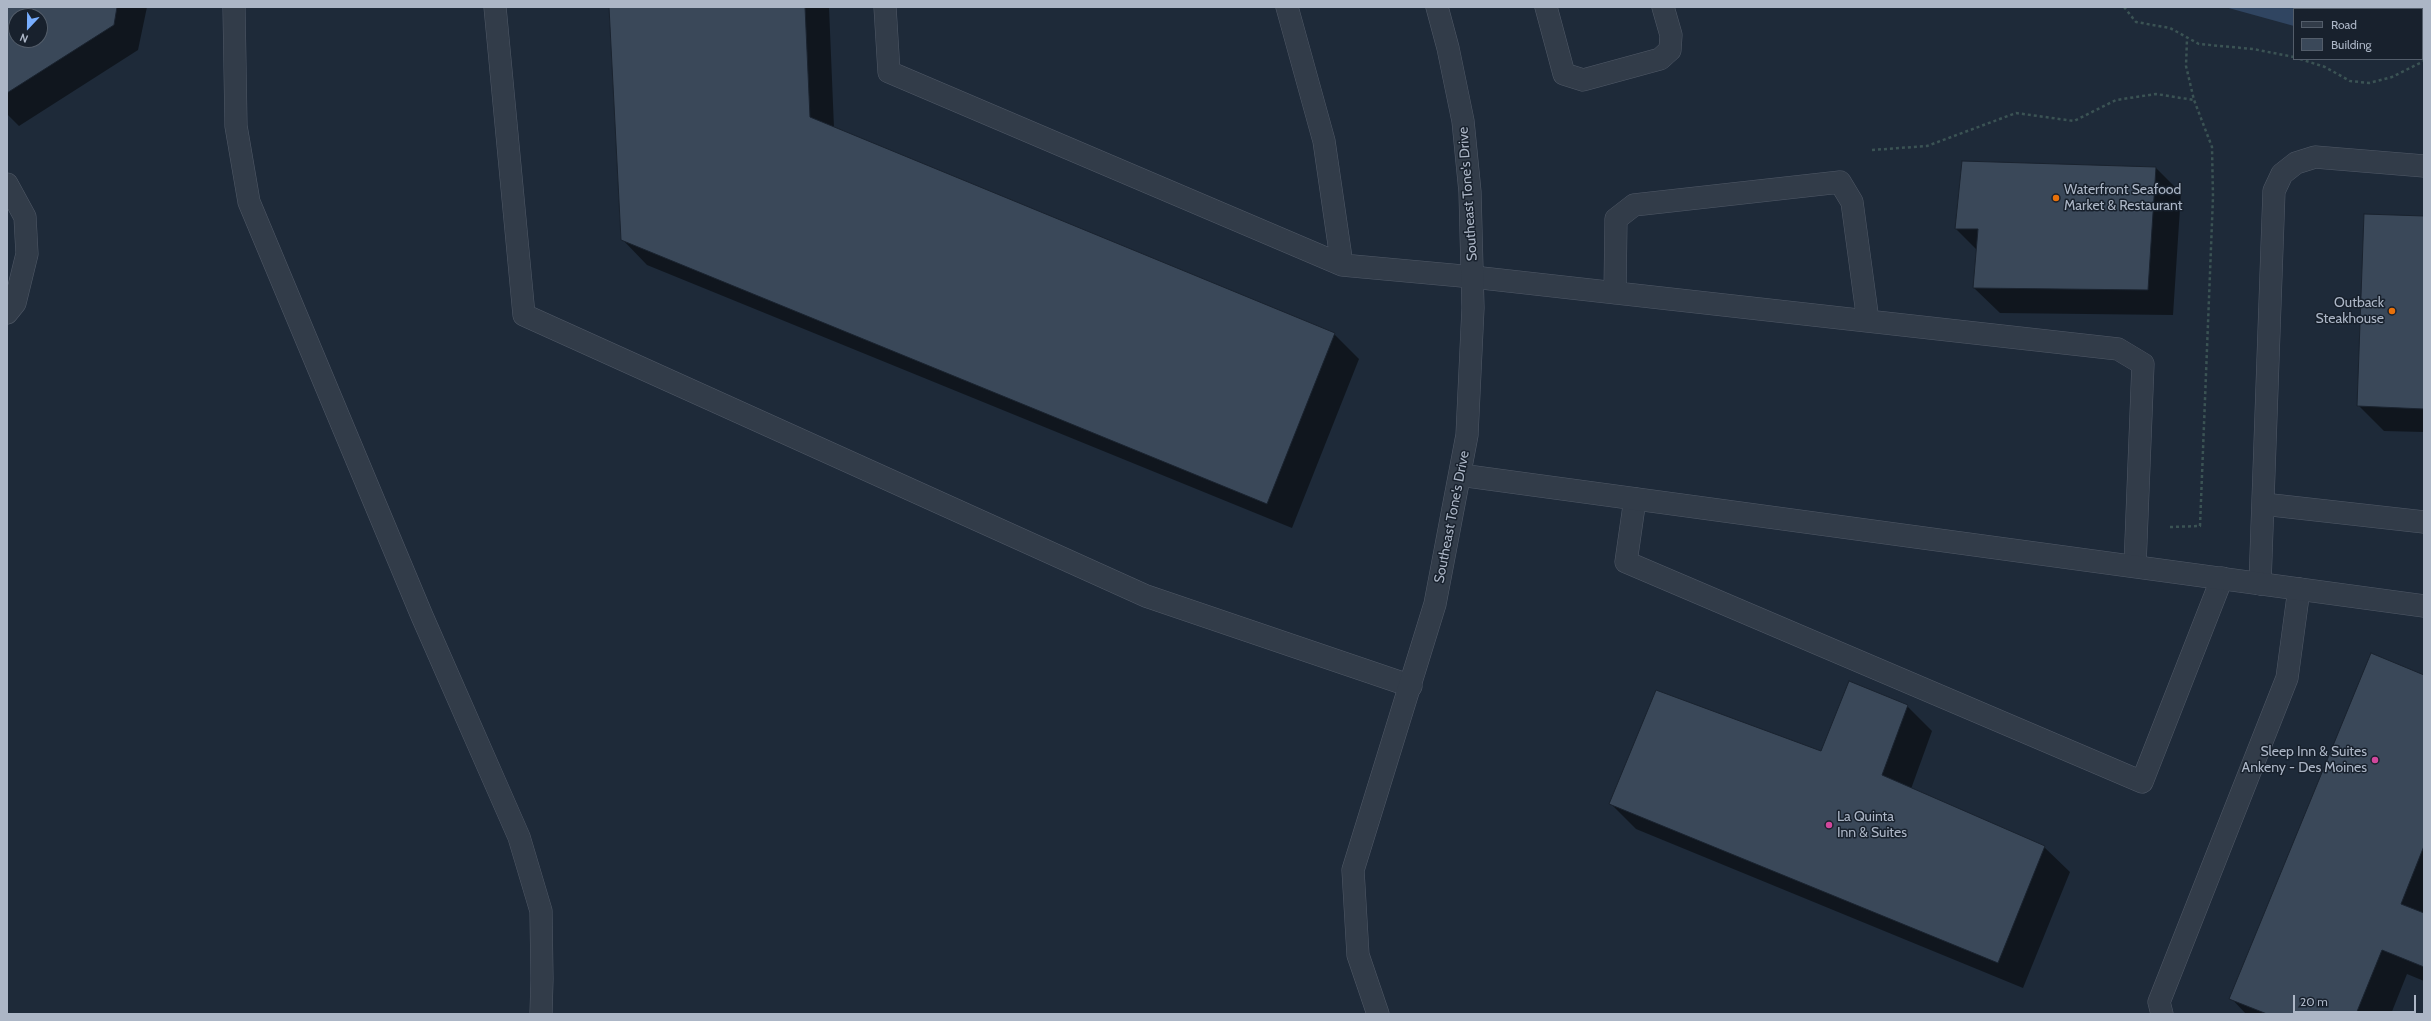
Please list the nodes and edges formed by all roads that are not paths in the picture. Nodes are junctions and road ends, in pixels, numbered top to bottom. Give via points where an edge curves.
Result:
1 (234, 7) edge
2 (495, 7) edge
3 (884, 7) edge
4 (1287, 7) edge
5 (1436, 7) edge
6 (1546, 7) edge
7 (1664, 7) edge
8 (2424, 166) edge
9 (7, 184) edge
10 (1342, 265) junction
11 (1473, 277) junction
12 (1614, 293) junction
13 (7, 313) edge
14 (1868, 321) junction
15 (1460, 475) junction
16 (1635, 499) junction
17 (2262, 504) junction
18 (2424, 522) edge
19 (2136, 566) junction
20 (2222, 578) junction
21 (2260, 584) junction
22 (2299, 589) junction
23 (2424, 606) edge
24 (1411, 686) junction
25 (541, 1014) edge
26 (1378, 1014) edge
27 (2162, 1014) edge

1 - 25 street via 236,126 249,202 422,616 520,837 541,911
2 - 24 street via 524,315 1146,596
3 - 10 street via 889,72
4 - 10 street via 1324,141
5 - 11 street, Southeast Tone's Drive via 1448,48 1463,121 1470,192
6 - 7 street via 1564,74 1583,80 1660,59 1670,50 1671,35
8 - 17 street via 2315,157 2296,163 2282,174 2274,191 2272,214
9 - 13 street via 25,218 27,254 16,303
10 - 11 street
11 - 12 street
11 - 15 street, Southeast Tone's Drive via 1467,434
12 - 14 street
12 - 14 street via 1616,219 1634,205 1840,182 1852,202
14 - 19 street via 2118,349 2143,364
15 - 16 street
15 - 24 street, Southeast Tone's Drive via 1435,604
16 - 19 street
16 - 20 street via 1626,562 2142,782
17 - 18 street
17 - 21 street
19 - 20 street
20 - 21 street
21 - 22 street
22 - 23 street
22 - 27 street via 2287,678 2159,1002
24 - 26 street, Southeast Tone's Drive via 1354,870 1358,955

